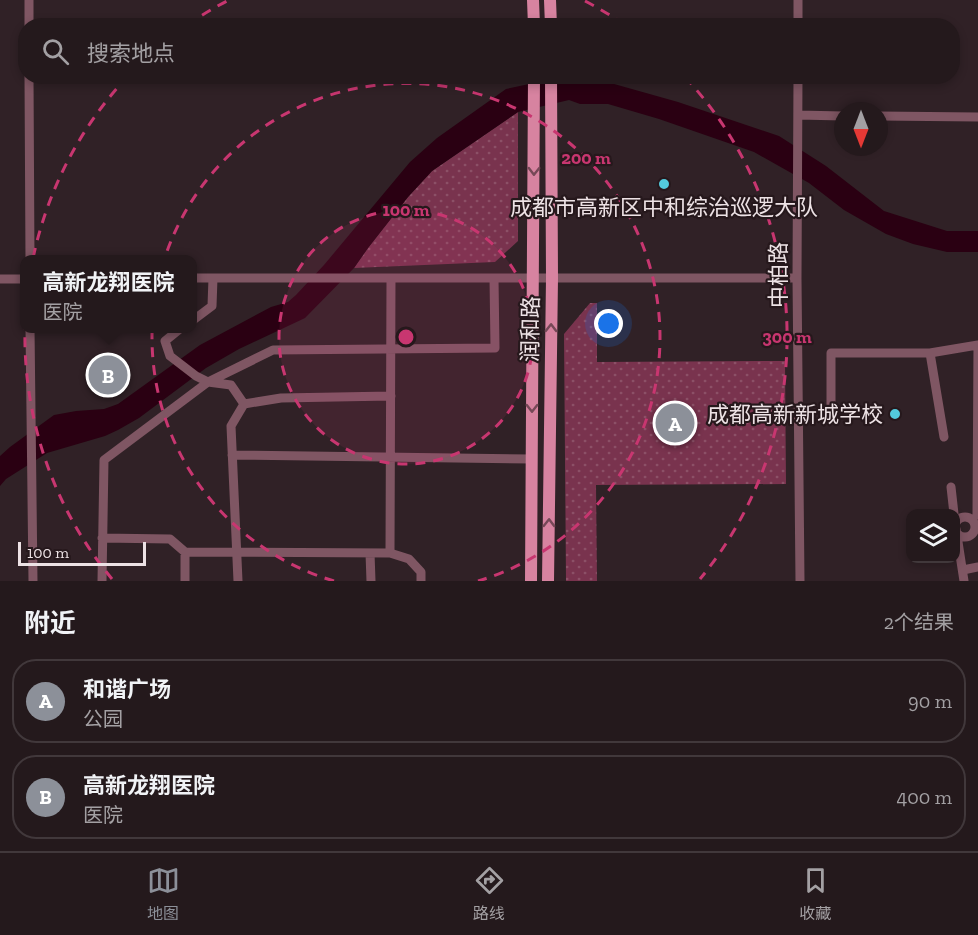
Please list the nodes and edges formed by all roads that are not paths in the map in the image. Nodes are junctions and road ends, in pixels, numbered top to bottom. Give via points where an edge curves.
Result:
1 (29, 0) edge
2 (533, 0) edge
3 (550, 0) edge
4 (798, 0) edge
5 (29, 18) edge
6 (534, 18) edge
7 (551, 18) edge
8 (798, 18) edge
9 (29, 84) edge
10 (534, 84) edge
11 (551, 84) edge
12 (798, 84) edge
13 (798, 116) junction
14 (834, 116) edge
15 (888, 116) edge
16 (978, 117) edge
17 (30, 255) edge
18 (197, 278) edge
19 (213, 278) junction
20 (391, 278) junction
21 (494, 278) junction
22 (532, 278) junction
23 (552, 278) junction
24 (797, 278) junction
25 (0, 279) edge
26 (20, 279) edge
27 (197, 317) edge
28 (30, 333) edge
29 (175, 333) edge
30 (978, 345) edge
31 (391, 349) junction
32 (930, 353) junction
33 (208, 382) junction
34 (391, 396) junction
35 (244, 404) junction
36 (831, 412) dead end
37 (945, 437) dead end
38 (232, 455) junction
39 (390, 457) junction
40 (531, 459) junction
41 (951, 487) dead end
42 (954, 509) edge
43 (977, 515) edge
44 (964, 517) junction
45 (960, 519) edge
46 (960, 534) edge
47 (102, 538) junction
48 (185, 552) junction
49 (236, 552) junction
50 (960, 552) edge
51 (370, 553) junction
52 (390, 553) junction
53 (978, 567) edge
54 (963, 570) junction
55 (33, 581) edge
56 (102, 581) edge
57 (185, 581) edge
58 (238, 581) edge
59 (371, 581) edge
60 (421, 581) edge
61 (531, 581) edge
62 (549, 581) edge
63 (800, 581) edge
64 (964, 581) edge

1 - 5 street
2 - 6 main road
3 - 7 main road
4 - 8 street
9 - 17 street
10 -> 22 main road, 润和路
11 - 23 main road, 润和路
12 - 13 street, 中柏路
13 - 14 street
13 - 24 street, 中柏路
15 - 16 street
18 - 19 street
19 - 20 street
19 - 27 street via 212,306
20 - 21 street
20 - 31 street
21 - 22 street
21 - 31 street via 495,348
22 - 23 street
22 -> 40 main road, 润和路
23 - 24 street
62 -> 23 main road, 润和路
24 - 63 street, 中柏路
25 - 26 street
28 - 55 street
29 - 33 street via 165,341 170,356
30 - 32 street
30 - 43 street
31 - 33 street via 273,350
31 - 34 street
32 - 36 street via 831,353
32 - 37 street
33 - 35 street via 231,385
33 - 47 street via 104,460
34 - 35 street via 281,398
34 - 39 street
35 - 38 street via 231,426
38 - 39 street
38 - 49 street
39 - 40 street
39 - 52 street
40 - 61 main road, 润和路
41 - 42 street
43 - 44 street
44 - 45 street
44 - 46 street via 974,522 974,531 969,536
47 - 48 street via 170,539
47 - 56 street
48 - 49 street
48 - 57 street
49 - 51 street
49 - 58 street
50 - 54 street
51 - 52 street
51 - 59 street
52 - 60 street via 409,559 421,572
53 - 54 street
54 - 64 street

